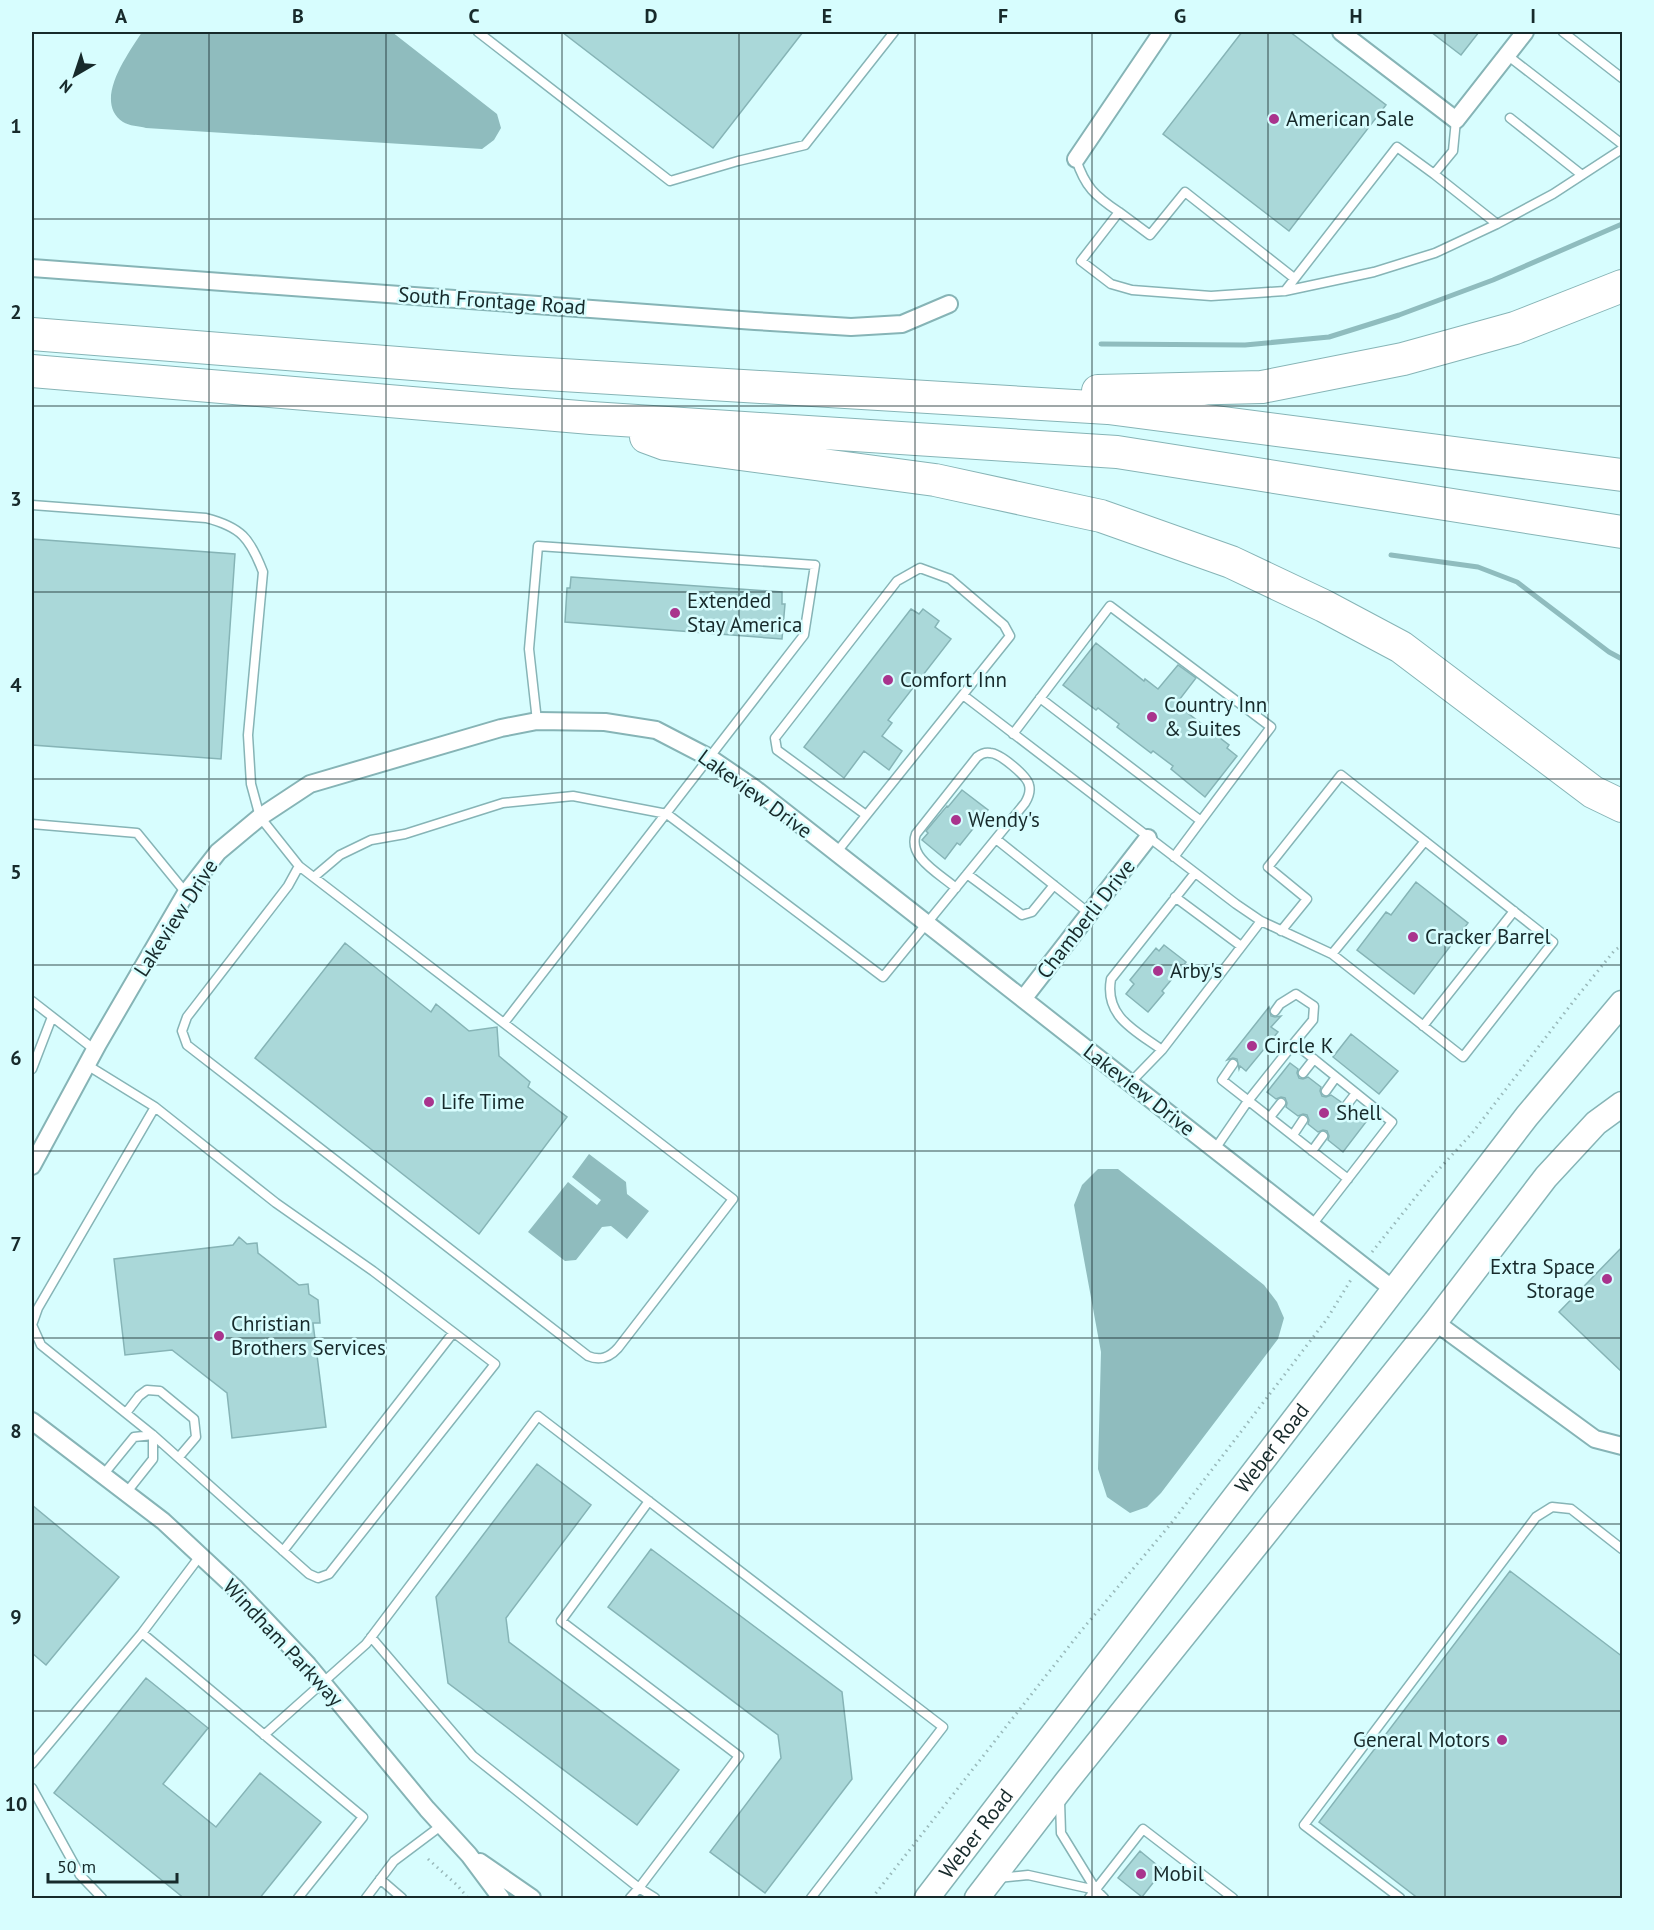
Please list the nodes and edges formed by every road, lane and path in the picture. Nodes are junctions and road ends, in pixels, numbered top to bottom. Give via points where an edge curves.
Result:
1 (478, 32) edge
2 (894, 32) edge
3 (1162, 32) edge
4 (1341, 32) edge
5 (1525, 32) edge
6 (1563, 32) edge
7 (1507, 55) junction
8 (1623, 78) edge
9 (1510, 118) dead end
10 (1456, 120) junction
11 (1623, 144) edge
12 (1623, 149) edge
13 (1076, 159) joint
14 (1434, 174) junction
15 (1582, 175) junction
16 (1119, 212) junction
17 (1497, 224) junction
18 (32, 268) edge
19 (1294, 278) junction
20 (1623, 286) edge
21 (1285, 291) junction
22 (949, 304) dead end
23 (32, 334) edge
24 (32, 371) edge
25 (513, 372) junction
26 (591, 418) junction
27 (1623, 475) edge
28 (32, 505) edge
29 (1623, 532) edge
30 (963, 695) junction
31 (1040, 698) junction
32 (537, 721) junction
33 (1013, 734) junction
34 (710, 758) junction
35 (1593, 792) junction
36 (1623, 806) edge
37 (667, 814) junction
38 (866, 815) junction
39 (260, 816) junction
40 (1201, 821) junction
41 (32, 824) edge
42 (1623, 831) edge
43 (1148, 838) junction
44 (996, 839) junction
45 (1425, 841) junction
46 (836, 853) junction
47 (1174, 857) junction
48 (299, 866) junction
49 (1195, 873) junction
50 (967, 874) junction
51 (314, 877) junction
52 (1054, 885) junction
53 (956, 888) junction
54 (186, 893) junction
55 (1175, 897) junction
56 (1514, 911) junction
57 (1090, 914) junction
58 (1260, 921) junction
59 (926, 923) junction
60 (1281, 931) junction
61 (1623, 945) edge
62 (1241, 946) junction
63 (1332, 954) junction
64 (1023, 999) junction
65 (32, 1001) edge
66 (1623, 1003) edge
67 (1275, 1011) dead end
68 (52, 1017) junction
69 (504, 1023) junction
70 (1423, 1026) junction
71 (1294, 1043) junction
72 (95, 1050) junction
73 (1162, 1050) junction
74 (1314, 1059) junction
75 (1233, 1064) dead end
76 (87, 1065) junction
77 (32, 1069) edge
78 (1304, 1073) dead end
79 (1336, 1077) junction
80 (1130, 1083) junction
81 (1326, 1091) dead end
82 (1356, 1093) junction
83 (1248, 1101) junction
84 (1281, 1103) dead end
85 (1623, 1104) edge
86 (1346, 1106) dead end
87 (155, 1107) junction
88 (1270, 1117) junction
89 (1303, 1120) dead end
90 (1293, 1135) junction
91 (1323, 1136) dead end
92 (1215, 1149) junction
93 (1312, 1151) junction
94 (32, 1166) edge
95 (1348, 1179) junction
96 (1312, 1225) junction
97 (1362, 1265) junction
98 (1394, 1290) junction
99 (1435, 1322) junction
100 (453, 1333) junction
101 (126, 1413) junction
102 (32, 1421) edge
103 (153, 1434) junction
104 (1623, 1446) edge
105 (179, 1457) junction
106 (103, 1475) junction
107 (126, 1493) junction
108 (649, 1501) junction
109 (1623, 1549) edge
110 (283, 1551) junction
111 (200, 1556) junction
112 (142, 1633) junction
113 (371, 1637) junction
114 (322, 1682) junction
115 (264, 1735) junction
116 (32, 1764) edge
117 (1067, 1781) junction
118 (32, 1788) edge
119 (442, 1825) junction
120 (469, 1855) junction
121 (428, 1859) dead end
122 (381, 1879) junction
123 (992, 1879) junction
124 (639, 1888) junction
125 (1096, 1890) junction
126 (102, 1899) edge
127 (298, 1899) edge
128 (366, 1899) edge
129 (402, 1899) edge
130 (468, 1899) edge
131 (501, 1899) edge
132 (532, 1899) edge
133 (630, 1899) edge
134 (655, 1899) edge
135 (811, 1899) edge
136 (872, 1899) edge
137 (927, 1899) edge
138 (977, 1899) edge
139 (1089, 1899) edge
140 (1104, 1899) edge
141 (1233, 1899) edge
142 (1400, 1899) edge

1 - 2 lane via 670,181 805,145
3 - 13 street
4 - 10 street
5 - 7 street
6 - 8 lane
7 - 10 street
7 - 11 lane
9 - 15 lane
10 - 14 lane via 1453,151
12 - 15 lane
13 - 16 lane via 1083,179 1100,200
14 - 17 lane
14 - 19 lane via 1397,147
15 - 17 lane
16 - 19 lane via 1150,235 1185,192
16 - 21 lane via 1081,261 1111,284 1132,290 1211,296
17 - 21 lane via 1435,253 1374,272
18 - 22 street, South Frontage Road via 851,327 902,324
19 - 21 lane
20 - 25 highway via 1515,328 1403,359 1262,387 1022,393
23 - 25 highway
24 - 26 highway
25 - 27 highway via 1108,408
26 - 29 highway via 1117,452
26 - 35 highway via 665,444 935,480 1101,516 1231,562 1401,647
28 - 39 lane via 206,518 228,524 244,536 264,572 248,735 251,784
30 - 33 lane
30 - 38 lane
30 - 38 lane via 1010,636 1009,631 950,579 920,568 897,581 775,738 777,750
31 - 33 lane
31 - 40 lane
31 - 40 lane via 1110,606 1271,727
32 - 34 street, Lakeview Drive via 605,722 656,730
32 - 34 lane via 529,649 538,546 815,565 804,635
32 - 39 street, Lakeview Drive via 310,784
33 - 43 lane
34 - 37 lane
34 - 46 street, Lakeview Drive
35 - 36 highway
35 - 42 highway
37 - 51 lane via 573,796 503,803 405,834 371,840 340,855
37 - 59 lane via 883,977
37 - 69 lane
38 - 46 lane
39 - 48 lane
39 - 54 street, Lakeview Drive via 218,852
40 - 47 lane
41 - 54 lane via 136,833
43 - 47 lane
43 - 57 street, Chamberli Drive
44 - 50 lane
44 - 52 lane
44 - 53 lane via 1030,791 1022,774 997,754 987,753 977,757 914,839 919,856
45 - 56 lane
45 - 60 lane via 1341,774 1268,867 1307,899
45 - 63 lane
46 - 59 street, Lakeview Drive
47 - 49 lane
48 - 51 lane
48 - 69 lane via 288,886 187,1017 182,1031 187,1045 588,1356 608,1357 733,1198
49 - 55 lane
49 - 58 lane
50 - 52 lane via 1022,915 1032,912
50 - 53 lane
51 - 69 lane
52 - 57 lane
53 - 59 lane
54 - 72 street, Lakeview Drive
55 - 62 lane
55 - 73 lane via 1111,979 1109,989 1120,1018
56 - 70 lane
56 - 70 lane via 1553,942 1484,1031 1463,1057
57 - 64 street, Chamberli Drive
58 - 60 lane
58 - 62 lane
59 - 64 street, Lakeview Drive
60 - 63 lane
61 - 97 path via 1582,990 1473,1132
62 - 73 lane
63 - 70 lane
64 - 80 street, Lakeview Drive
65 - 68 lane
66 - 98 main road, Weber Road via 1527,1116
67 - 71 lane via 1296,994 1314,1006 1313,1020
68 - 72 lane
68 - 77 lane
71 - 74 lane
71 - 83 lane
72 - 76 street, Lakeview Drive
73 - 80 lane
74 - 78 lane
74 - 79 lane
75 - 83 lane via 1222,1080
76 - 87 lane
76 - 94 street, Lakeview Drive
79 - 81 lane
79 - 82 lane
80 - 92 street, Lakeview Drive
82 - 86 lane
82 - 95 lane via 1392,1122
83 - 88 lane
83 - 92 lane
84 - 88 lane
85 - 99 main road, Weber Road via 1596,1123 1546,1177
87 - 100 lane via 276,1203
87 - 101 lane via 38,1308 32,1325 41,1345
88 - 90 lane
89 - 90 lane
90 - 93 lane
91 - 93 lane
92 - 96 street, Lakeview Drive
93 - 95 lane
95 - 96 lane
96 - 97 street, Lakeview Drive
97 - 98 street, Lakeview Drive
97 - 136 path via 1327,1319 1169,1526 1081,1631
98 - 137 main road, Weber Road
99 - 104 street via 1594,1439
99 - 117 main road, Weber Road
100 - 110 lane
100 - 110 lane via 495,1364 329,1574 318,1578 309,1574
101 - 103 lane
101 - 105 lane via 147,1390 160,1391 194,1419 196,1437
102 - 106 street, Windham Parkway
103 - 105 lane
103 - 106 lane via 134,1437
103 - 107 lane via 153,1459
105 - 110 lane
106 - 107 street, Windham Parkway
107 - 111 street, Windham Parkway
108 - 113 lane via 538,1416
108 - 124 lane via 561,1621 739,1756
108 - 135 lane via 943,1727
109 - 142 lane via 1571,1509 1552,1507 1536,1517 1304,1825
111 - 112 lane
111 - 114 street, Windham Parkway
112 - 115 lane
112 - 116 lane
113 - 114 lane
113 - 124 lane via 473,1756
114 - 115 lane
114 - 119 street, Windham Parkway
115 - 127 lane via 363,1817
117 - 123 main road, Weber Road
117 - 125 lane via 1059,1802 1061,1833
118 - 126 lane via 80,1875
119 - 120 street, Windham Parkway
119 - 122 lane via 394,1861
120 - 131 street, Windham Parkway
120 - 132 street
121 - 130 path
122 - 128 lane
122 - 129 lane
123 - 125 lane via 1028,1875
123 - 138 main road, Weber Road
124 - 133 lane
124 - 134 lane
125 - 139 lane
125 - 140 lane
125 - 141 lane via 1143,1829

